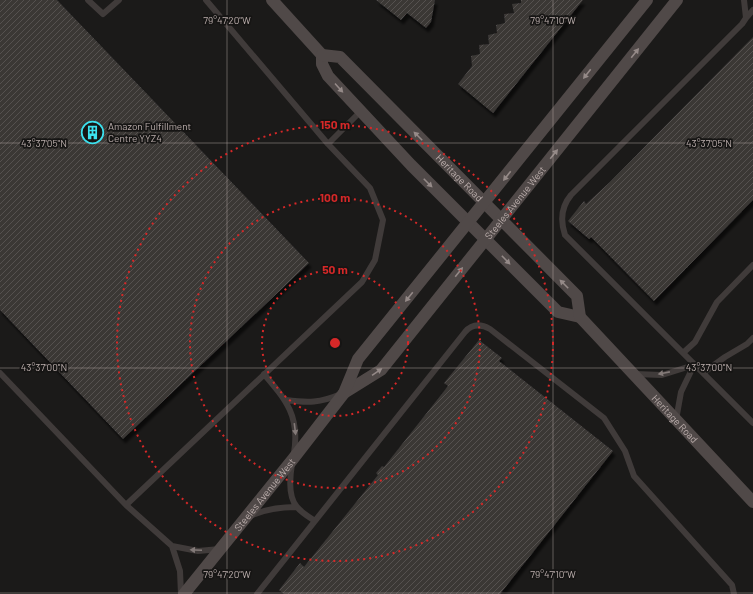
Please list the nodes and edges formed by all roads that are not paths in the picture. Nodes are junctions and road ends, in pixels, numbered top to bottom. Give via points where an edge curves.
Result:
1 (88, 0) edge
2 (119, 0) edge
3 (206, 0) edge
4 (272, 0) edge
5 (647, 0) edge
6 (677, 0) edge
7 (744, 0) edge
8 (753, 10) edge
9 (746, 18) junction
10 (322, 55) junction
11 (360, 112) junction
12 (328, 144) junction
13 (484, 204) junction
14 (501, 220) junction
15 (469, 223) junction
16 (486, 239) junction
17 (753, 265) edge
18 (580, 317) junction
19 (753, 338) edge
20 (683, 353) junction
21 (694, 365) junction
22 (0, 373) edge
23 (703, 373) junction
24 (264, 374) junction
25 (634, 374) junction
26 (344, 393) junction
27 (286, 400) junction
28 (676, 420) junction
29 (753, 423) edge
30 (293, 459) junction
31 (753, 502) edge
32 (126, 505) junction
33 (296, 507) junction
34 (245, 518) junction
35 (315, 521) junction
36 (172, 546) junction
37 (221, 549) junction
38 (182, 594) edge
39 (257, 594) edge
40 (734, 594) edge

1 - 2 lane via 103,14
3 - 12 lane
4 - 10 main road
5 -> 13 main road, Steeles Avenue West
14 -> 6 main road, Steeles Avenue West
7 - 9 lane
8 - 9 lane
9 - 20 lane via 571,195 564,203 561,217 565,235
10 -> 11 main road via 322,64 328,76
13 -> 10 main road, Heritage Road via 340,57
11 - 12 lane
11 -> 15 main road
12 - 24 lane via 370,188 378,206 382,220 375,260 362,282
13 - 14 main road, Heritage Road
13 - 15 main road, Steeles Avenue West
14 - 16 main road, Steeles Avenue West
18 -> 14 main road, Heritage Road via 577,296
15 - 16 main road
15 -> 26 main road, Steeles Avenue West via 358,359
16 -> 18 main road via 558,312
26 -> 16 main road, Steeles Avenue West via 381,370
17 - 20 lane via 717,302 695,342
18 - 25 main road, Heritage Road
19 - 23 lane
20 - 21 lane
21 - 23 lane
21 -> 25 lane via 662,375
21 - 28 lane via 681,392
22 - 32 lane
23 - 29 lane
24 - 27 lane
24 - 32 lane
25 - 28 main road, Heritage Road
26 - 27 lane via 325,401 306,403
26 - 30 main road, Steeles Avenue West
27 -> 30 lane via 295,429
28 - 31 main road, Heritage Road
30 - 33 lane via 291,491
30 - 34 main road, Steeles Avenue West
32 - 36 lane
33 - 34 lane via 278,507
33 - 35 lane
34 - 37 main road, Steeles Avenue West
35 - 39 lane
35 - 40 lane via 465,332 475,325 485,326 604,418 625,450 634,476 732,585
37 -> 36 lane via 198,551
36 - 38 lane via 180,572
37 - 38 main road, Steeles Avenue West

